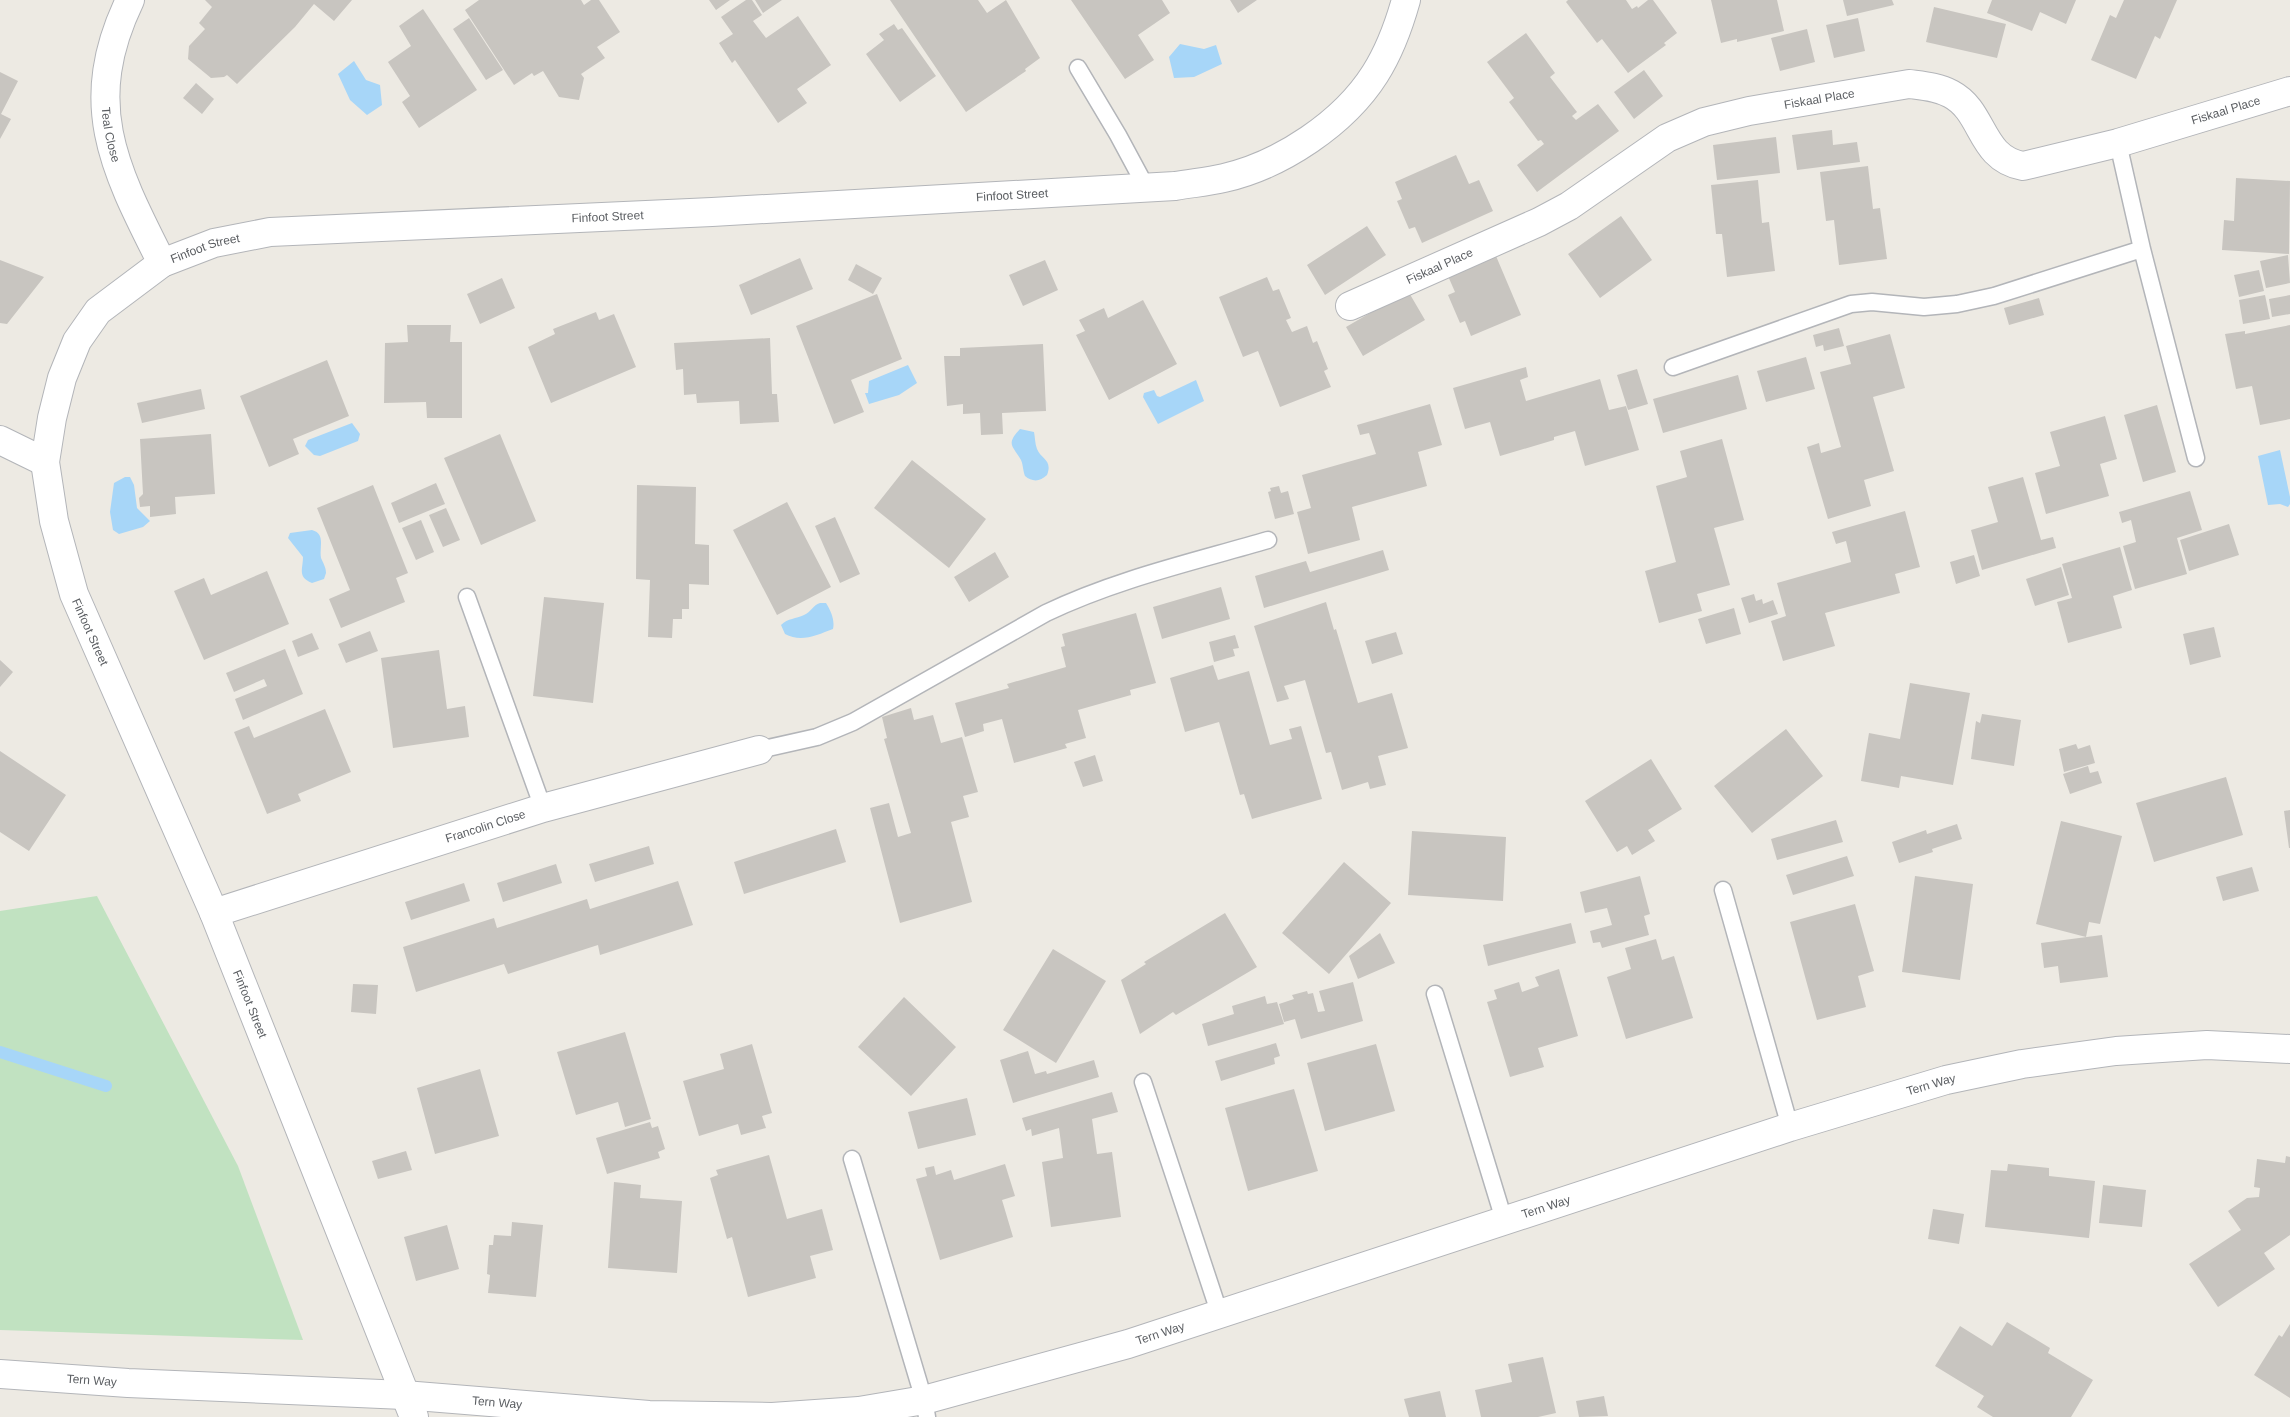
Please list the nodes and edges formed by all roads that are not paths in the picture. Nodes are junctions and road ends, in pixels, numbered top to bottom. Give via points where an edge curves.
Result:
1 (130, 0) edge
2 (1406, 0) edge
3 (1078, 68) dead end
4 (2290, 91) edge
5 (2118, 143) junction
6 (1146, 187) junction
7 (2142, 250) junction
8 (162, 263) junction
9 (1350, 306) dead end
10 (1673, 367) dead end
11 (0, 440) edge
12 (2196, 458) dead end
13 (45, 462) junction
14 (1268, 540) dead end
15 (467, 597) dead end
16 (759, 750) joint
17 (543, 808) junction
18 (1723, 890) dead end
19 (214, 913) junction
20 (1435, 994) dead end
21 (2290, 1050) edge
22 (1143, 1082) dead end
23 (1790, 1127) junction
24 (852, 1159) dead end
25 (1504, 1220) junction
26 (1220, 1315) junction
27 (0, 1374) edge
28 (409, 1406) edge
29 (925, 1408) edge

1 - 8 street, Teal Close via 109,58 104,96 109,135 125,190
2 - 6 street, Finfoot Street via 1399,24 1375,74 1346,110 1304,144 1267,163 1225,178
3 - 6 lane
4 - 5 street, Fiskaal Place
5 - 7 lane
5 - 9 street, Fiskaal Place via 2023,166 2009,163 1998,156 1969,110 1952,94 1933,87 1909,84 1749,111 1704,122 1667,138 1562,210
6 - 8 street, Finfoot Street via 712,212 270,232 214,243
7 - 10 lane via 1994,296 1957,304 1924,307 1872,302 1851,304
7 - 12 lane
8 - 13 street, Finfoot Street via 98,311 77,341 60,386
11 - 13 street
13 - 19 street, Finfoot Street via 54,521 74,594
14 - 16 lane via 1115,584 1078,598 1046,612 853,722 817,736
15 - 17 lane
16 - 17 street, Francolin Close
17 - 19 street, Francolin Close
18 - 23 lane
19 - 28 street, Finfoot Street
20 - 25 lane
21 - 23 street, Tern Way via 2206,1045 2116,1051 2022,1064 1946,1080
22 - 26 lane
23 - 25 street, Tern Way
24 - 29 lane
25 - 26 street, Tern Way
26 - 29 street, Tern Way
27 - 28 street, Tern Way
28 - 29 street, Tern Way via 772,1417

